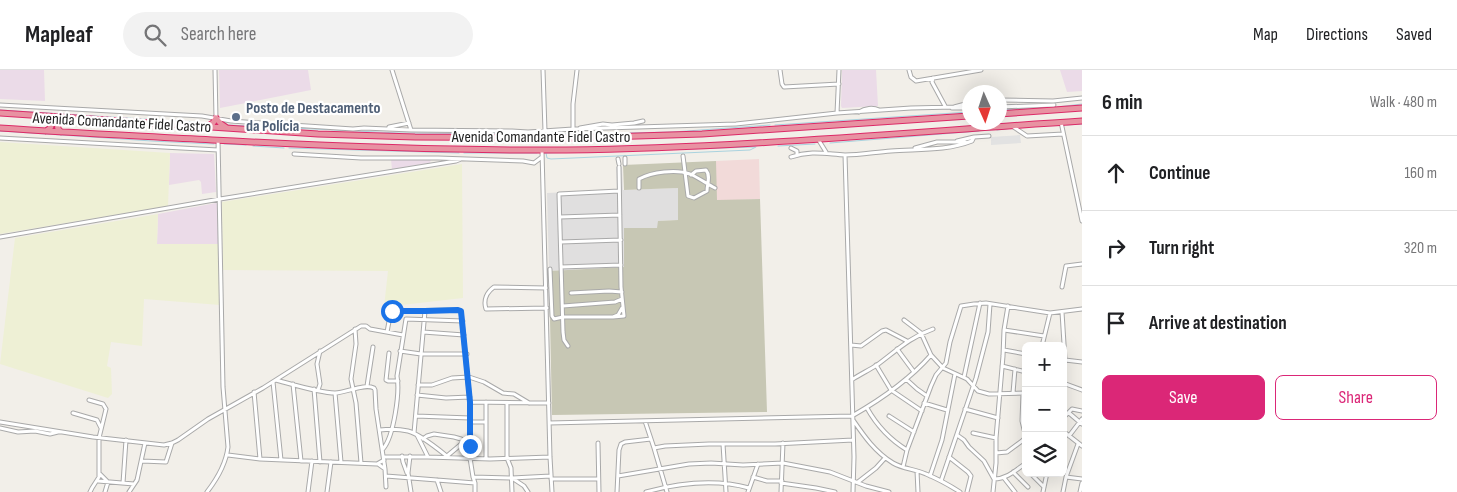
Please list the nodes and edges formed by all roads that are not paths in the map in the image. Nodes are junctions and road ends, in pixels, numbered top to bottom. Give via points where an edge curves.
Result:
1 (215, 70) edge
2 (392, 70) edge
3 (542, 70) edge
4 (577, 70) edge
5 (780, 70) edge
6 (839, 70) edge
7 (909, 70) edge
8 (981, 70) edge
9 (933, 77) junction
10 (839, 84) junction
11 (1082, 98) edge
12 (1007, 101) edge
13 (0, 105) edge
14 (962, 105) edge
15 (1054, 105) junction
16 (945, 106) junction
17 (1007, 107) edge
18 (1082, 108) edge
19 (962, 109) edge
20 (0, 113) edge
21 (838, 113) junction
22 (1007, 113) edge
23 (46, 116) junction
24 (962, 117) edge
25 (64, 118) junction
26 (216, 118) junction
27 (772, 120) junction
28 (643, 121) dead end
29 (1082, 121) edge
30 (1061, 122) junction
31 (409, 123) junction
32 (627, 123) junction
33 (612, 126) junction
34 (1011, 126) junction
35 (206, 127) junction
36 (0, 128) edge
37 (227, 128) junction
38 (376, 128) junction
39 (634, 128) junction
40 (573, 129) junction
41 (773, 129) junction
42 (411, 130) junction
43 (45, 131) junction
44 (545, 131) junction
45 (63, 132) junction
46 (1063, 134) junction
47 (989, 136) dead end
48 (974, 137) junction
49 (0, 138) edge
50 (573, 138) junction
51 (218, 140) junction
52 (818, 140) junction
53 (954, 142) junction
54 (968, 142) junction
55 (791, 148) dead end
56 (218, 150) junction
57 (462, 150) junction
58 (542, 150) junction
59 (910, 150) junction
60 (827, 152) junction
61 (294, 154) dead end
62 (797, 154) junction
63 (845, 155) junction
64 (683, 156) dead end
65 (791, 156) dead end
66 (542, 157) junction
67 (625, 158) dead end
68 (461, 159) junction
69 (618, 159) dead end
70 (625, 164) dead end
71 (686, 174) junction
72 (690, 174) junction
73 (707, 184) junction
74 (639, 188) dead end
75 (715, 188) dead end
76 (619, 191) junction
77 (681, 194) dead end
78 (687, 194) junction
79 (220, 199) junction
80 (620, 215) junction
81 (560, 217) junction
82 (1082, 221) edge
83 (0, 237) edge
84 (620, 240) junction
85 (561, 242) junction
86 (1082, 264) edge
87 (621, 265) junction
88 (562, 267) junction
89 (550, 270) dead end
90 (1062, 287) dead end
91 (546, 288) junction
92 (622, 292) junction
93 (571, 293) dead end
94 (622, 299) junction
95 (980, 303) junction
96 (990, 304) junction
97 (563, 306) junction
98 (1008, 306) junction
99 (547, 308) junction
100 (1082, 309) edge
101 (425, 311) junction
102 (1062, 312) junction
103 (1050, 313) junction
104 (563, 317) junction
105 (424, 320) junction
106 (904, 320) dead end
107 (463, 321) junction
108 (356, 329) junction
109 (933, 329) dead end
110 (1004, 330) junction
111 (387, 332) junction
112 (423, 332) junction
113 (921, 333) junction
114 (403, 335) junction
115 (464, 335) junction
116 (1044, 336) junction
117 (908, 341) junction
118 (1043, 342) edge
119 (1063, 342) edge
120 (851, 345) junction
121 (568, 346) dead end
122 (373, 347) dead end
123 (897, 349) junction
124 (1004, 350) junction
125 (320, 351) junction
126 (400, 351) junction
127 (389, 353) dead end
128 (1022, 353) edge
129 (421, 354) junction
130 (466, 354) junction
131 (931, 355) junction
132 (1067, 361) edge
133 (1082, 362) edge
134 (876, 365) junction
135 (1002, 366) junction
136 (943, 368) junction
137 (1015, 369) junction
138 (1022, 371) edge
139 (912, 373) junction
140 (955, 374) junction
141 (469, 377) junction
142 (964, 377) junction
143 (906, 379) junction
144 (852, 380) junction
145 (274, 381) junction
146 (398, 381) junction
147 (293, 384) junction
148 (1067, 384) edge
149 (418, 385) junction
150 (912, 385) junction
151 (367, 386) junction
152 (973, 386) junction
153 (306, 388) junction
154 (316, 390) junction
155 (354, 390) junction
156 (891, 390) junction
157 (1082, 390) edge
158 (254, 392) junction
159 (335, 393) junction
160 (1013, 393) junction
161 (1022, 393) edge
162 (1000, 394) junction
163 (417, 395) junction
164 (927, 396) junction
165 (315, 397) junction
166 (470, 397) junction
167 (89, 400) dead end
168 (470, 402) junction
169 (486, 402) junction
170 (507, 403) junction
171 (529, 403) junction
172 (549, 403) junction
173 (924, 403) junction
174 (867, 408) junction
175 (965, 409) junction
176 (225, 410) junction
177 (947, 410) junction
178 (922, 411) junction
179 (1082, 411) edge
180 (73, 413) dead end
181 (1068, 413) joint
182 (416, 416) junction
183 (889, 416) dead end
184 (853, 418) junction
185 (998, 418) junction
186 (470, 420) junction
187 (645, 421) junction
188 (0, 422) edge
189 (486, 422) junction
190 (1081, 422) edge
191 (549, 423) junction
192 (0, 428) edge
193 (102, 429) junction
194 (392, 429) junction
195 (380, 430) junction
196 (58, 432) junction
197 (914, 432) junction
198 (973, 433) dead end
199 (415, 434) junction
200 (957, 435) junction
201 (1069, 436) joint
202 (470, 437) junction
203 (100, 438) junction
204 (996, 438) junction
205 (423, 439) junction
206 (651, 439) junction
207 (126, 440) junction
208 (854, 440) junction
209 (1022, 441) edge
210 (145, 442) junction
211 (464, 442) junction
212 (172, 443) junction
213 (598, 443) dead end
214 (783, 443) junction
215 (723, 444) junction
216 (1078, 444) junction
217 (470, 446) junction
218 (1082, 446) edge
219 (654, 448) junction
220 (383, 449) junction
221 (907, 450) junction
222 (996, 453) junction
223 (228, 454) junction
224 (402, 456) junction
225 (410, 456) junction
226 (397, 457) junction
227 (428, 457) junction
228 (448, 457) junction
229 (550, 457) junction
230 (949, 457) junction
231 (470, 458) junction
232 (507, 458) junction
233 (885, 458) junction
234 (260, 459) junction
235 (384, 459) junction
236 (486, 459) junction
237 (281, 460) junction
238 (142, 461) junction
239 (301, 461) junction
240 (312, 461) junction
241 (320, 462) junction
242 (331, 462) junction
243 (342, 462) junction
244 (403, 462) junction
245 (361, 463) junction
246 (783, 463) junction
247 (377, 464) junction
248 (725, 464) junction
249 (758, 464) junction
250 (1022, 467) edge
251 (903, 468) junction
252 (385, 469) junction
253 (660, 469) junction
254 (917, 471) junction
255 (1012, 472) junction
256 (100, 473) junction
257 (1067, 474) edge
258 (386, 476) junction
259 (408, 476) junction
260 (618, 476) junction
261 (930, 476) junction
262 (551, 477) junction
263 (1034, 477) edge
264 (1046, 477) edge
265 (1066, 477) joint
266 (473, 478) junction
267 (512, 478) junction
268 (753, 478) junction
269 (1004, 478) junction
270 (598, 479) junction
271 (994, 479) junction
272 (1082, 479) edge
273 (437, 480) junction
274 (98, 481) junction
275 (941, 481) junction
276 (108, 482) junction
277 (782, 482) junction
278 (855, 482) junction
279 (123, 483) junction
280 (475, 483) junction
281 (726, 483) junction
282 (1082, 483) edge
283 (134, 484) junction
284 (386, 487) dead end
285 (665, 487) junction
286 (1028, 487) dead end
287 (1044, 487) junction
288 (748, 490) edge
289 (816, 490) edge
290 (91, 492) edge
291 (105, 492) edge
292 (129, 492) edge
293 (207, 492) edge
294 (308, 492) edge
295 (327, 492) edge
296 (411, 492) edge
297 (442, 492) edge
298 (475, 492) edge
299 (512, 492) edge
300 (528, 492) edge
301 (552, 492) edge
302 (599, 492) edge
303 (617, 492) edge
304 (646, 492) edge
305 (666, 492) edge
306 (726, 492) edge
307 (781, 492) edge
308 (834, 492) edge
309 (853, 492) edge
310 (889, 492) edge
311 (918, 492) edge
312 (960, 492) edge
313 (967, 492) edge
314 (993, 492) edge
315 (1015, 492) edge
316 (1043, 492) edge
317 (1063, 492) edge
318 (1080, 492) edge

1 - 26 street
2 - 31 street
3 - 44 street
4 - 40 street
5 - 10 street via 784,87
6 - 10 street
7 - 9 street via 915,80
8 - 9 street
9 - 16 street via 932,82
10 - 21 street
11 - 15 street
12 - 15 street
13 - 26 street
14 - 16 street
15 - 17 street
15 - 18 highway
15 - 22 highway
16 - 19 street
16 - 21 street
20 - 23 highway, Avenida Comandante Fidel Castro
21 - 27 street
23 - 25 highway, Avenida Comandante Fidel Castro
23 - 43 highway via 52,124
24 - 41 highway, Avenida Comandante Fidel Castro
25 - 35 highway, Avenida Comandante Fidel Castro
25 - 45 highway via 57,123
26 - 35 highway
26 - 37 highway
26 - 38 street
27 - 39 street
27 - 41 street
28 - 32 street
29 - 30 highway, Avenida Comandante Fidel Castro
30 - 34 highway, Avenida Comandante Fidel Castro
30 - 46 street
31 - 38 street
31 - 42 street
32 - 33 street
32 - 39 street
33 - 39 street
33 - 40 street via 603,124
34 - 46 street via 1026,136
34 - 52 highway, Avenida Comandante Fidel Castro
35 - 37 highway, Avenida Comandante Fidel Castro
36 - 43 highway, Avenida Comandante Fidel Castro
37 - 50 highway, Avenida Comandante Fidel Castro via 414,137
38 - 42 street
40 - 44 street
40 - 50 street
41 - 50 highway, Avenida Comandante Fidel Castro
42 - 44 street
43 - 45 highway, Avenida Comandante Fidel Castro
45 - 51 highway, Avenida Comandante Fidel Castro
46 - 82 street
47 - 48 street
48 - 53 street
48 - 54 street
49 - 56 street
51 - 56 street
51 - 57 highway, Avenida Comandante Fidel Castro
52 - 58 highway, Avenida Comandante Fidel Castro
52 - 60 street
53 - 54 street
53 - 59 street via 937,142
54 - 59 street
55 - 62 street
56 - 79 street
57 - 58 highway, Avenida Comandante Fidel Castro
57 - 68 street
58 - 66 street
59 - 63 street
60 - 62 street
60 - 63 street
61 - 68 street
62 - 65 street
63 - 120 street
64 - 71 street
66 - 68 street via 534,163
66 - 91 street
67 - 70 street
68 - 79 street
69 - 76 street
71 - 72 street
71 - 74 street via 648,174 639,179
71 - 78 street
72 - 73 street
72 - 73 street via 706,170 709,176
73 - 75 street
73 - 78 street via 707,191 700,195 694,198
76 - 80 street
76 - 81 street via 559,194
77 - 78 street
79 - 83 street
79 - 176 street
80 - 81 street
80 - 84 street
81 - 85 street
84 - 85 street
84 - 87 street
85 - 88 street
86 - 90 street via 1066,266
87 - 88 street
87 - 92 street
88 - 97 street
89 - 104 street via 552,316 554,320
91 - 99 street
91 - 99 street via 494,287 486,296 484,306
92 - 93 street
92 - 94 street
94 - 97 street
94 - 104 street via 624,316
95 - 96 street
95 - 136 street via 960,308
95 - 142 street
96 - 98 street
96 - 152 street via 986,342
97 - 104 street
98 - 103 street
98 - 110 street
99 - 172 street
100 - 102 street
101 - 105 street
101 - 107 street via 459,310
101 - 111 street via 391,311
102 - 103 street
102 - 119 street
103 - 116 street
104 - 121 street via 564,340
105 - 107 street
105 - 112 street
105 - 114 street via 406,319
106 - 113 street
107 - 115 street
108 - 111 street via 364,325
108 - 125 street
108 - 155 street via 351,379
109 - 113 street
110 - 116 street
110 - 124 street
111 - 114 street
112 - 115 street
112 - 129 street
113 - 117 street
113 - 131 street
114 - 126 street
115 - 130 street
116 - 118 street
117 - 120 street via 886,330 861,346
117 - 123 street
120 - 144 street
122 - 151 street
123 - 134 street
123 - 139 street
124 - 128 street
124 - 135 street
125 - 145 street
125 - 154 street via 317,364 320,384
126 - 129 street
126 - 146 street
127 - 146 street via 386,380
129 - 130 street
129 - 149 street
130 - 141 street
131 - 136 street
131 - 139 street
132 - 133 street
134 - 144 street
134 - 156 street
135 - 137 street
135 - 162 street
136 - 140 street
136 - 164 street via 936,375
137 - 138 street
137 - 160 street
139 - 143 street
139 - 150 street
140 - 142 street
140 - 177 street
141 - 149 street via 452,378 432,386
141 - 166 street
141 - 171 street
142 - 152 street
143 - 150 street
143 - 156 street
144 - 184 street
145 - 147 street
145 - 158 street
145 - 237 street
146 - 194 street
147 - 153 street
147 - 239 street
148 - 157 street
149 - 163 street
150 - 164 street
151 - 155 street
151 - 195 street via 375,390
152 - 162 street via 984,393
152 - 175 street
153 - 154 street
153 - 165 street
154 - 159 street
154 - 165 street
155 - 159 street
155 - 245 street
156 - 174 street
156 - 178 street
158 - 176 street
158 - 234 street
159 - 243 street
160 - 161 street
160 - 162 street
162 - 185 street
163 - 166 street
163 - 182 street
164 - 173 street
165 - 241 street
166 - 168 street
167 - 193 street via 106,408
168 - 169 street
168 - 186 street
169 - 170 street
169 - 189 street
170 - 171 street
170 - 232 street
171 - 172 street
172 - 191 street
173 - 177 street
173 - 178 street
174 - 184 street
174 - 221 street via 887,436
175 - 185 street
175 - 200 street
176 - 212 street
176 - 223 street
177 - 261 street via 942,440
178 - 197 street
179 - 181 street via 1072,409
180 - 193 street via 97,420
181 - 190 street
182 - 186 street
182 - 199 street
183 - 197 street
184 - 187 street
184 - 208 street
184 - 233 street via 867,440
185 - 204 street
186 - 189 street
186 - 202 street
187 - 191 street
187 - 206 street
188 - 196 street
189 - 236 street
190 - 201 street
191 - 229 street
192 - 196 street via 18,432
193 - 203 street
194 - 195 street
194 - 199 street
194 - 220 street
195 - 220 street
196 - 203 street
197 - 221 street
198 - 204 street
199 - 205 street
199 - 227 street
200 - 230 street
200 - 271 street via 984,461
201 - 216 street
202 - 211 street
202 - 217 street
203 - 207 street
203 - 256 street
204 - 222 street
205 - 211 street via 434,434
205 - 228 street
206 - 219 street
206 - 260 street via 621,444
207 - 210 street
207 - 279 street
208 - 214 street
208 - 278 street
209 - 222 street via 1007,452
210 - 212 street
210 - 238 street
211 - 217 street
211 - 228 street
212 - 238 street via 166,462
213 - 270 street
214 - 215 street
214 - 246 street
215 - 219 street
215 - 248 street
216 - 218 street
216 - 257 street
217 - 231 street
219 - 253 street
220 - 235 street
221 - 251 street
222 - 271 street
223 - 234 street
223 - 293 street
224 - 225 street
224 - 226 street
224 - 244 street
225 - 227 street
225 - 259 street
226 - 235 street
226 - 244 street
227 - 228 street
228 - 231 street
229 - 232 street
229 - 262 street
230 - 275 street
230 - 313 street via 971,476
231 - 236 street
231 - 266 street
232 - 236 street
232 - 267 street
233 - 251 street
233 - 278 street
234 - 237 street
235 - 247 street
235 - 252 street
237 - 239 street
238 - 283 street
239 - 240 street
240 - 241 street
240 - 294 street
241 - 242 street
242 - 243 street
242 - 295 street
243 - 245 street
244 - 259 street
245 - 247 street
246 - 249 street
246 - 277 street
246 - 278 street via 830,472
247 - 252 street
248 - 249 street
248 - 253 street via 699,463
248 - 281 street
249 - 268 street
250 - 255 street
251 - 254 street
252 - 258 street
253 - 260 street
253 - 285 street
254 - 261 street
254 - 311 street
255 - 269 street
255 - 286 street
256 - 274 street
256 - 276 street
258 - 259 street
258 - 284 street
259 - 273 street
259 - 296 street
260 - 303 street
261 - 275 street
262 - 267 street
262 - 270 street
262 - 301 street
263 - 287 street
264 - 287 street
265 - 272 street
265 - 317 street
266 - 267 street
266 - 280 street
267 - 299 street
267 - 300 street
268 - 277 street
268 - 288 street
269 - 271 street
269 - 315 street
270 - 302 street
271 - 314 street
273 - 280 street
273 - 297 street
274 - 276 street
274 - 290 street
275 - 312 street
276 - 279 street
276 - 291 street
277 - 289 street
277 - 307 street
278 - 309 street
278 - 310 street
279 - 283 street
280 - 298 street
281 - 285 street
281 - 288 street
281 - 306 street
282 - 318 street
283 - 292 street
285 - 304 street
285 - 305 street
287 - 316 street
289 - 308 street

